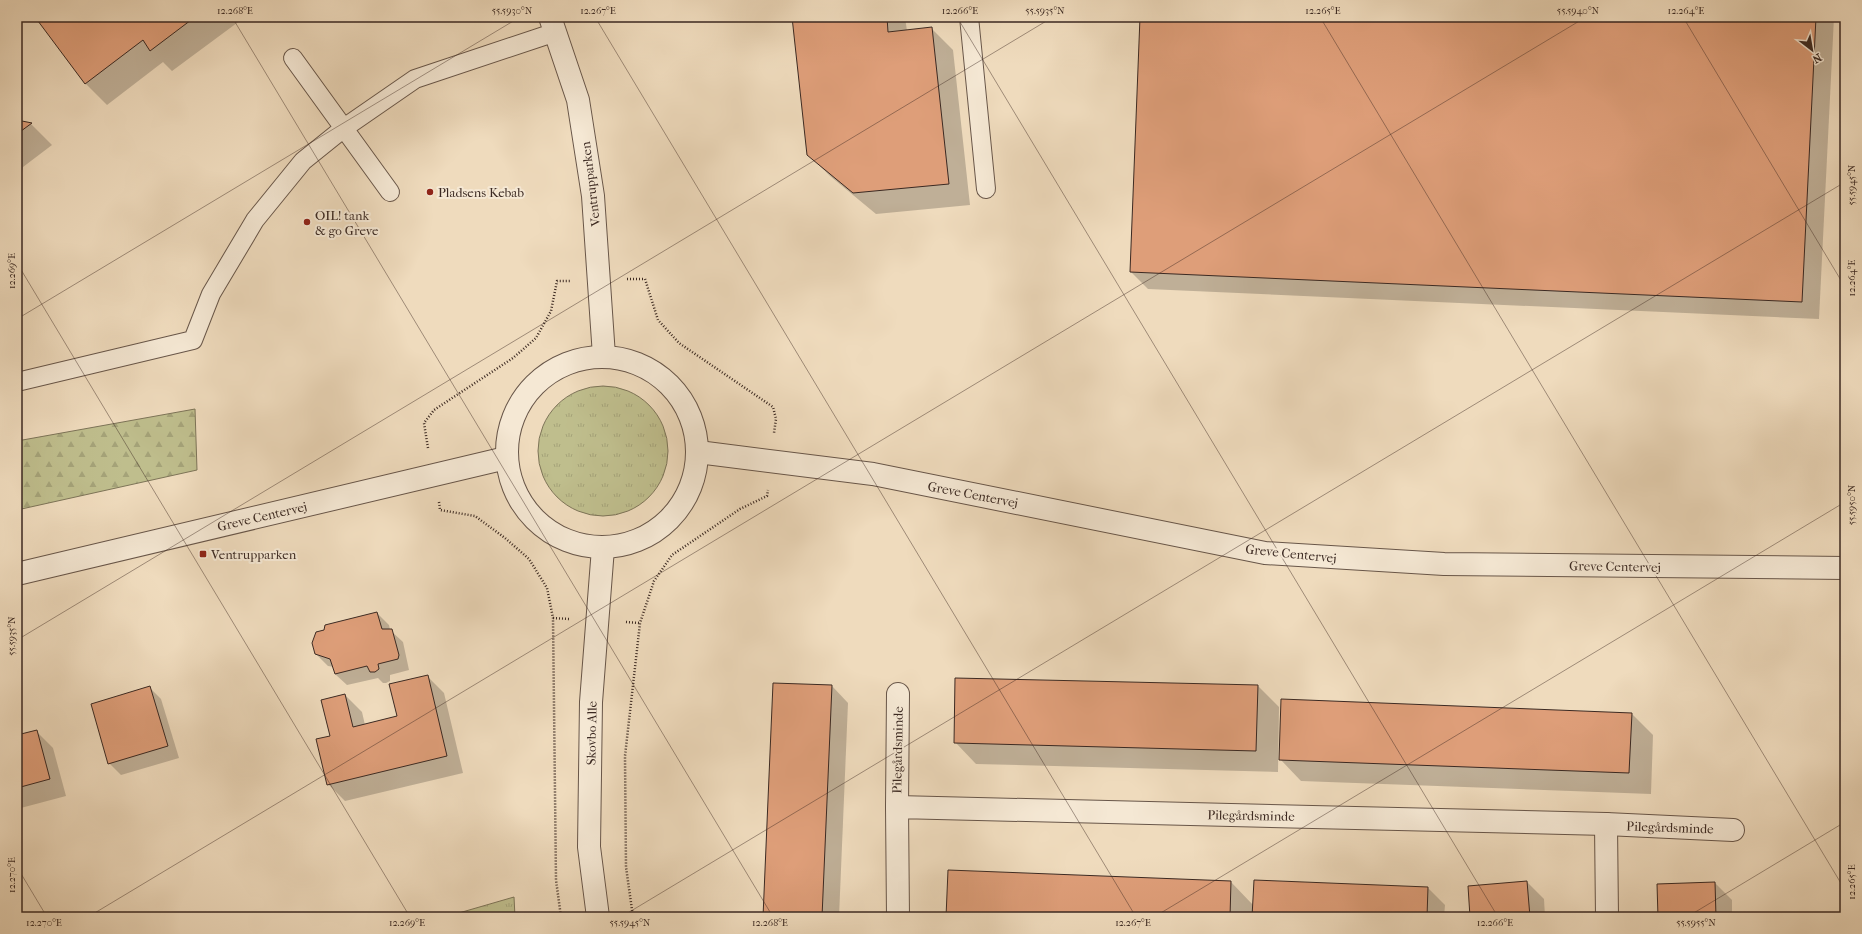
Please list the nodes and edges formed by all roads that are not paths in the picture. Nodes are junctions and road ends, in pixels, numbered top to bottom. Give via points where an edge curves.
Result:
1 (969, 17) edge
2 (553, 24) edge
3 (293, 58) dead end
4 (344, 128) junction
5 (986, 189) dead end
6 (390, 192) dead end
7 (604, 356) junction
8 (17, 382) edge
9 (698, 452) junction
10 (506, 458) junction
11 (603, 548) junction
12 (1845, 568) edge
13 (17, 574) edge
14 (898, 694) dead end
15 (897, 806) junction
16 (1606, 824) junction
17 (1733, 830) dead end
18 (598, 917) edge
19 (898, 917) edge
20 (1607, 917) edge

1 - 5 lane
2 - 4 lane via 415,79
2 - 7 street, Ventrupparken via 578,100 582,122 593,196
3 - 4 lane
4 - 6 lane
4 - 8 lane via 303,161 255,220 211,294 193,340
7 - 9 street via 640,364 671,385 691,416
7 - 10 street via 573,360 545,375 534,386 523,398 510,427
9 - 11 street via 693,482 680,508 659,529 632,543
9 - 12 street, Greve Centervej via 873,474 1265,553 1444,564
10 - 11 street via 512,487 526,511 548,531 574,544
10 - 13 street, Greve Centervej
11 - 18 street, Skovbo Alle via 591,702 589,848
14 - 15 street, Pilegårdsminde
15 - 16 street, Pilegårdsminde
15 - 19 street, Pilegårdsminde
16 - 17 street, Pilegårdsminde
16 - 20 street

